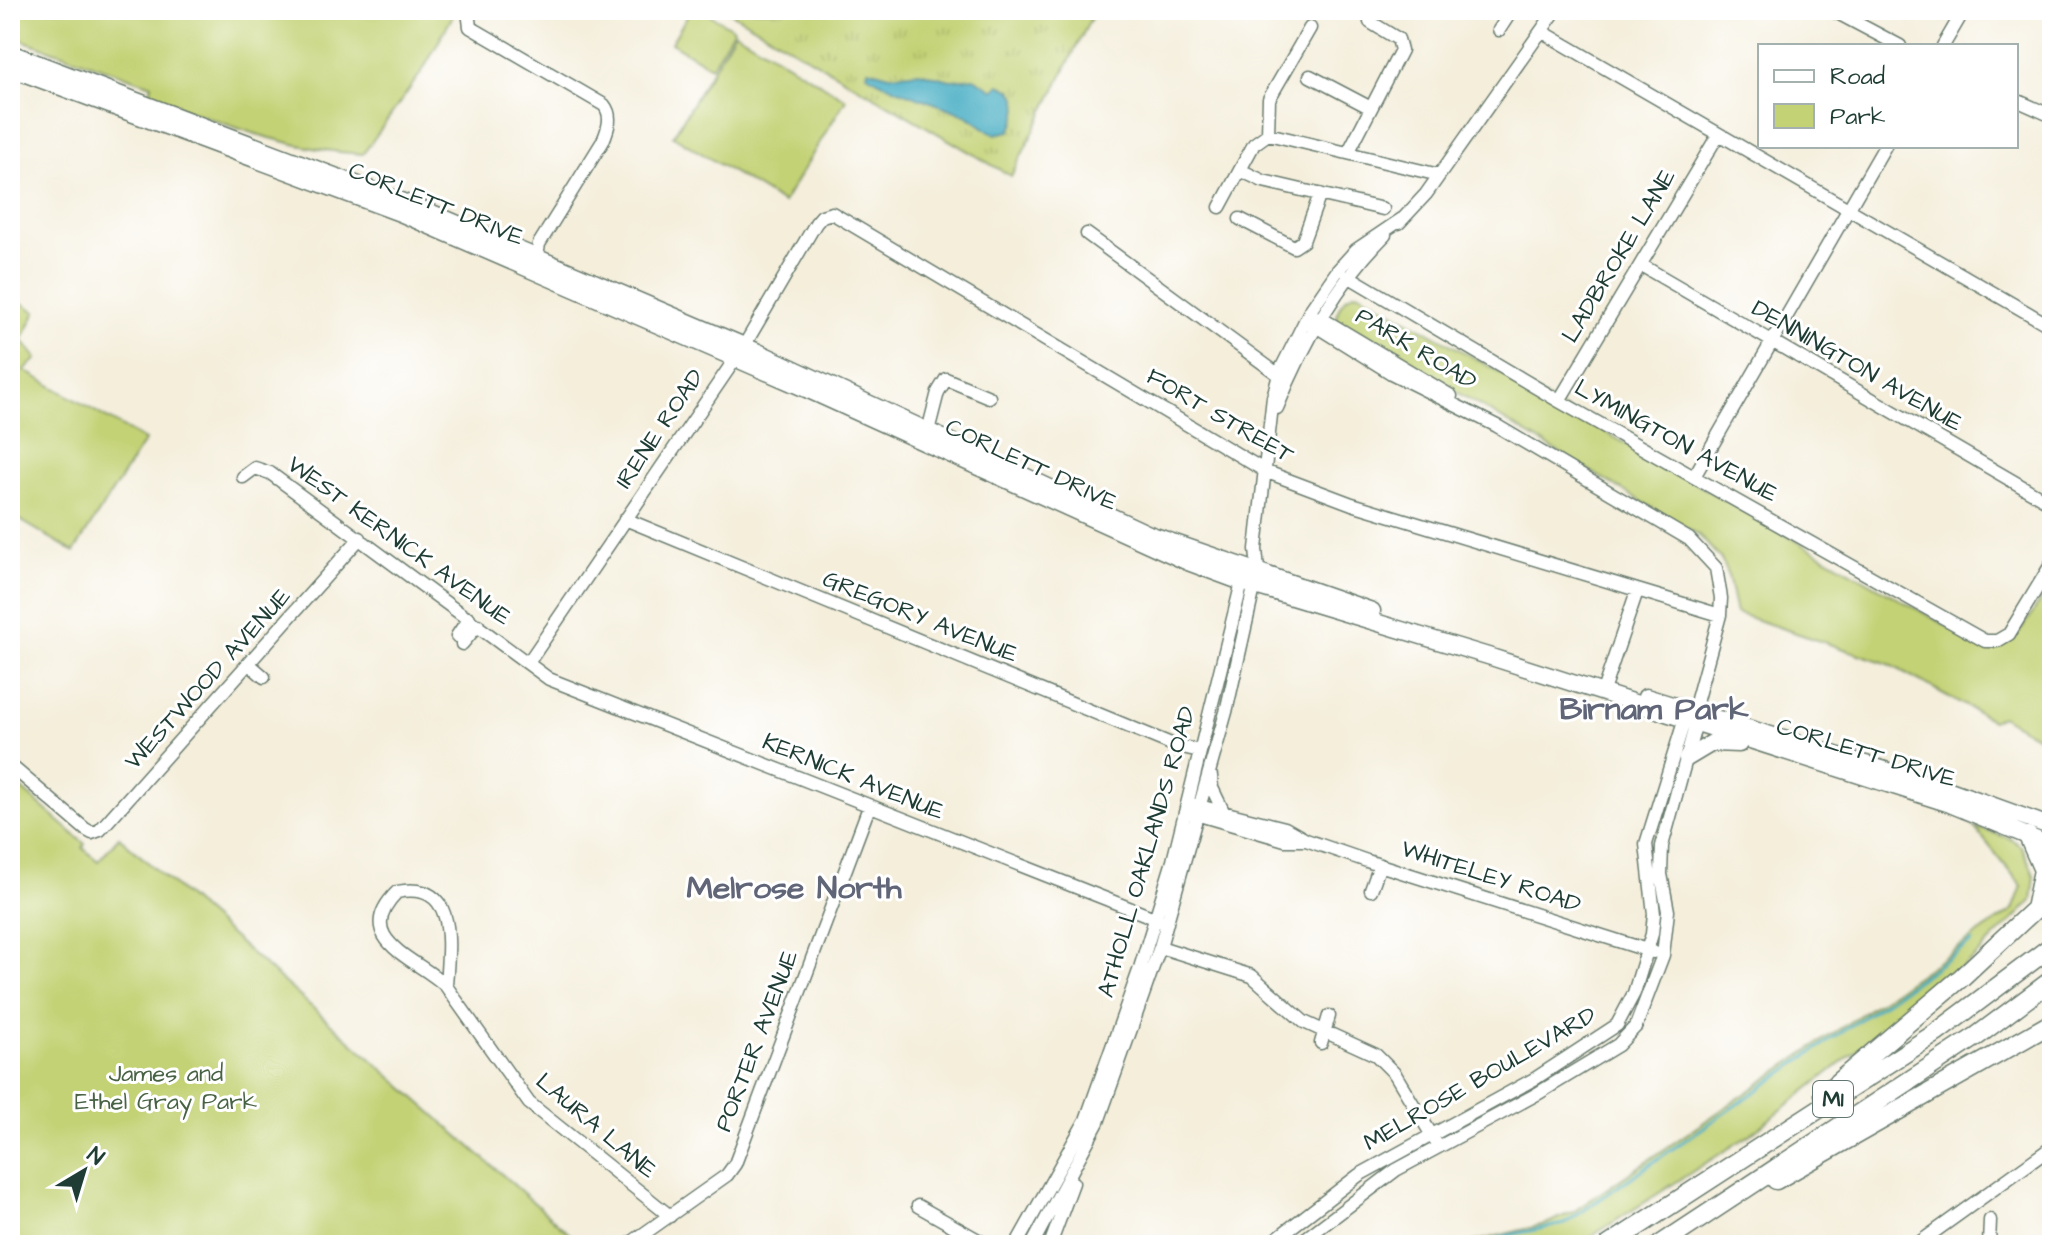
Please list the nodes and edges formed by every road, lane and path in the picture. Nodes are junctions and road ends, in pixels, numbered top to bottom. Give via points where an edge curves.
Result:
1 (1512, 10) edge
2 (1556, 10) edge
3 (1832, 10) edge
4 (1964, 10) edge
5 (468, 11) edge
6 (1370, 22) dead end
7 (1310, 28) dead end
8 (1499, 30) dead end
9 (1541, 31) junction
10 (1896, 44) edge
11 (1944, 44) edge
12 (10, 53) edge
13 (10, 68) edge
14 (1310, 76) dead end
15 (2018, 101) edge
16 (1369, 107) junction
17 (2052, 116) edge
18 (1268, 134) junction
19 (1718, 135) junction
20 (1884, 148) edge
21 (1349, 151) junction
22 (1240, 170) junction
23 (1439, 175) junction
24 (1320, 194) junction
25 (1220, 207) dead end
26 (1383, 209) dead end
27 (1849, 209) junction
28 (822, 216) joint
29 (1240, 219) dead end
30 (1402, 219) junction
31 (1087, 234) dead end
32 (536, 264) junction
33 (1641, 265) junction
34 (1348, 276) junction
35 (1308, 316) junction
36 (1321, 323) junction
37 (2052, 327) edge
38 (1771, 342) junction
39 (739, 352) junction
40 (1279, 375) junction
41 (989, 397) dead end
42 (1559, 401) junction
43 (1273, 421) junction
44 (928, 431) junction
45 (1267, 472) junction
46 (1695, 475) junction
47 (243, 477) dead end
48 (2052, 504) edge
49 (625, 519) junction
50 (360, 538) junction
51 (2052, 563) edge
52 (1250, 576) junction
53 (1637, 591) junction
54 (1720, 615) junction
55 (474, 621) junction
56 (459, 640) dead end
57 (528, 663) junction
58 (249, 664) junction
59 (264, 677) dead end
60 (1234, 680) junction
61 (1605, 685) junction
62 (1214, 700) junction
63 (1693, 713) junction
64 (1760, 745) junction
65 (1199, 751) junction
66 (1687, 758) junction
67 (10, 765) edge
68 (1212, 765) junction
69 (869, 807) junction
70 (1192, 808) junction
71 (1221, 816) junction
72 (2052, 827) edge
73 (1191, 835) junction
74 (2028, 836) junction
75 (2052, 846) edge
76 (1380, 865) junction
77 (1371, 890) dead end
78 (2052, 893) edge
79 (2035, 909) junction
80 (1161, 921) junction
81 (2052, 946) edge
82 (1160, 947) junction
83 (1648, 950) junction
84 (1663, 955) junction
85 (2052, 980) edge
86 (446, 986) junction
87 (1329, 1016) dead end
88 (2052, 1023) edge
89 (1322, 1037) junction
90 (1811, 1113) junction
91 (1431, 1135) junction
92 (2052, 1147) edge
93 (1439, 1148) junction
94 (1081, 1157) junction
95 (918, 1206) dead end
96 (670, 1216) junction
97 (1990, 1220) dead end
98 (1953, 1222) junction
99 (1690, 1226) junction
100 (1263, 1230) dead end
101 (628, 1245) edge
102 (987, 1245) edge
103 (1016, 1245) edge
104 (1032, 1245) edge
105 (1050, 1245) edge
106 (1269, 1245) edge
107 (1297, 1245) edge
108 (1609, 1245) edge
109 (1660, 1245) edge
110 (1916, 1245) edge
111 (1929, 1245) edge
112 (1989, 1245) edge

1 - 8 street
2 - 9 street, ATHOLL OAKLANDS ROAD
3 - 10 street
4 - 11 street
5 - 32 street via 470,27 604,105 608,118 603,141 539,244
6 - 16 street via 1401,46
7 - 18 street via 1269,99
9 - 19 street
9 - 23 street, ATHOLL OAKLANDS ROAD
12 - 32 main road, CORLETT DRIVE via 390,195
13 - 32 main road, CORLETT DRIVE
14 - 16 street
15 - 17 street
16 - 21 street
18 - 21 street
18 - 22 street via 1254,144
19 - 27 street
19 - 33 street, LADBROKE LANE
20 - 27 street
21 - 23 street
22 - 24 street
22 - 25 street
23 - 30 street, ATHOLL OAKLANDS ROAD
24 - 26 street
24 - 29 street via 1303,241 1294,247
27 - 37 street
27 - 38 street
28 - 39 street, IRENE ROAD
28 - 45 street, FORT STREET via 838,215
30 - 34 street, ATHOLL OAKLANDS ROAD
30 - 35 street, ATHOLL OAKLANDS ROAD via 1348,258
31 - 40 street
32 - 39 main road, CORLETT DRIVE
33 - 38 street, DENNINGTON AVENUE
33 - 42 street, LADBROKE LANE
34 - 36 street, ATHOLL OAKLANDS ROAD
34 - 42 street, LYMINGTON AVENUE
35 - 36 street, PARK ROAD
35 - 40 street, ATHOLL OAKLANDS ROAD
36 - 43 street, ATHOLL OAKLANDS ROAD
36 - 54 street, PARK ROAD via 1698,546 1720,580
38 - 46 street
38 - 48 street, DENNINGTON AVENUE
39 - 44 main road, CORLETT DRIVE
39 - 49 street, IRENE ROAD
39 - 52 main road, CORLETT DRIVE via 1146,545
40 - 43 street, ATHOLL OAKLANDS ROAD
41 - 44 street via 946,379
42 - 46 street, LYMINGTON AVENUE
43 - 45 street, ATHOLL OAKLANDS ROAD
44 - 52 main road, CORLETT DRIVE
45 - 52 street, ATHOLL OAKLANDS ROAD
45 - 53 street, FORT STREET via 1352,504
46 - 51 street, LYMINGTON AVENUE via 1985,641 2009,634
47 - 50 street, WEST KERNICK AVENUE via 255,468 270,473
49 - 57 street, IRENE ROAD
49 - 65 street, GREGORY AVENUE via 1171,744
50 - 55 street, WEST KERNICK AVENUE
50 - 58 street, WESTWOOD AVENUE
52 - 60 street, ATHOLL OAKLANDS ROAD
52 - 61 main road, CORLETT DRIVE
52 - 62 street, ATHOLL OAKLANDS ROAD
52 - 63 main road, CORLETT DRIVE
53 - 54 street, FORT STREET
53 - 61 street
54 - 63 street, PARK ROAD
55 - 56 street
55 - 57 street, WEST KERNICK AVENUE
57 - 69 street, KERNICK AVENUE via 561,685
58 - 59 street
58 - 67 street, WESTWOOD AVENUE via 107,825 92,833
60 - 62 street
60 - 68 street, ATHOLL OAKLANDS ROAD
61 - 63 main road, CORLETT DRIVE
62 - 65 street, ATHOLL OAKLANDS ROAD
63 - 64 main road, CORLETT DRIVE
63 - 66 street, MELROSE BOULEVARD
63 - 72 main road, CORLETT DRIVE via 1944,788
63 - 83 street, MELROSE BOULEVARD via 1653,817 1645,855 1654,922
64 - 66 main road via 1712,743
64 - 74 main road, CORLETT DRIVE via 1950,804
65 - 70 street, ATHOLL OAKLANDS ROAD
66 - 84 street, MELROSE BOULEVARD via 1661,859 1668,911
68 - 70 street, ATHOLL OAKLANDS ROAD
68 - 71 street
69 - 80 street, KERNICK AVENUE
69 - 96 street, PORTER AVENUE via 735,1164
70 - 71 street, WHITELEY ROAD
70 - 73 street, ATHOLL OAKLANDS ROAD
70 - 80 street, ATHOLL OAKLANDS ROAD
71 - 73 street
71 - 76 street, WHITELEY ROAD via 1285,828
73 - 80 street, ATHOLL OAKLANDS ROAD
74 - 75 main road, CORLETT DRIVE
74 - 79 highway via 2043,870
76 - 77 street
76 - 83 street, WHITELEY ROAD
78 - 79 highway
79 - 90 highway via 1823,1095
80 - 82 street, ATHOLL OAKLANDS ROAD
80 - 103 street, ATHOLL OAKLANDS ROAD via 1086,1120
81 - 90 highway, M1 via 1936,1033
82 - 89 street via 1252,976
82 - 94 street, ATHOLL OAKLANDS ROAD
83 - 84 street, WHITELEY ROAD
83 - 91 street, MELROSE BOULEVARD via 1628,1007 1609,1033
84 - 93 street, MELROSE BOULEVARD via 1642,1016 1628,1036
85 - 99 highway, M1 via 1977,1036
86 - 86 street, LAURA LANE via 391,948 384,937 384,916 397,892 421,893 448,916
86 - 96 street, LAURA LANE via 529,1103
87 - 89 street
88 - 99 highway
89 - 91 street via 1365,1047 1388,1065
90 - 108 highway, M1
91 - 93 street
91 - 106 street, MELROSE BOULEVARD via 1359,1175
92 - 98 street
93 - 107 street, MELROSE BOULEVARD via 1367,1190
94 - 104 street, ATHOLL OAKLANDS ROAD
94 - 105 street
95 - 102 street
96 - 101 street, PORTER AVENUE
97 - 112 street
98 - 110 street
98 - 111 street
99 - 109 highway, M1
100 - 106 street

